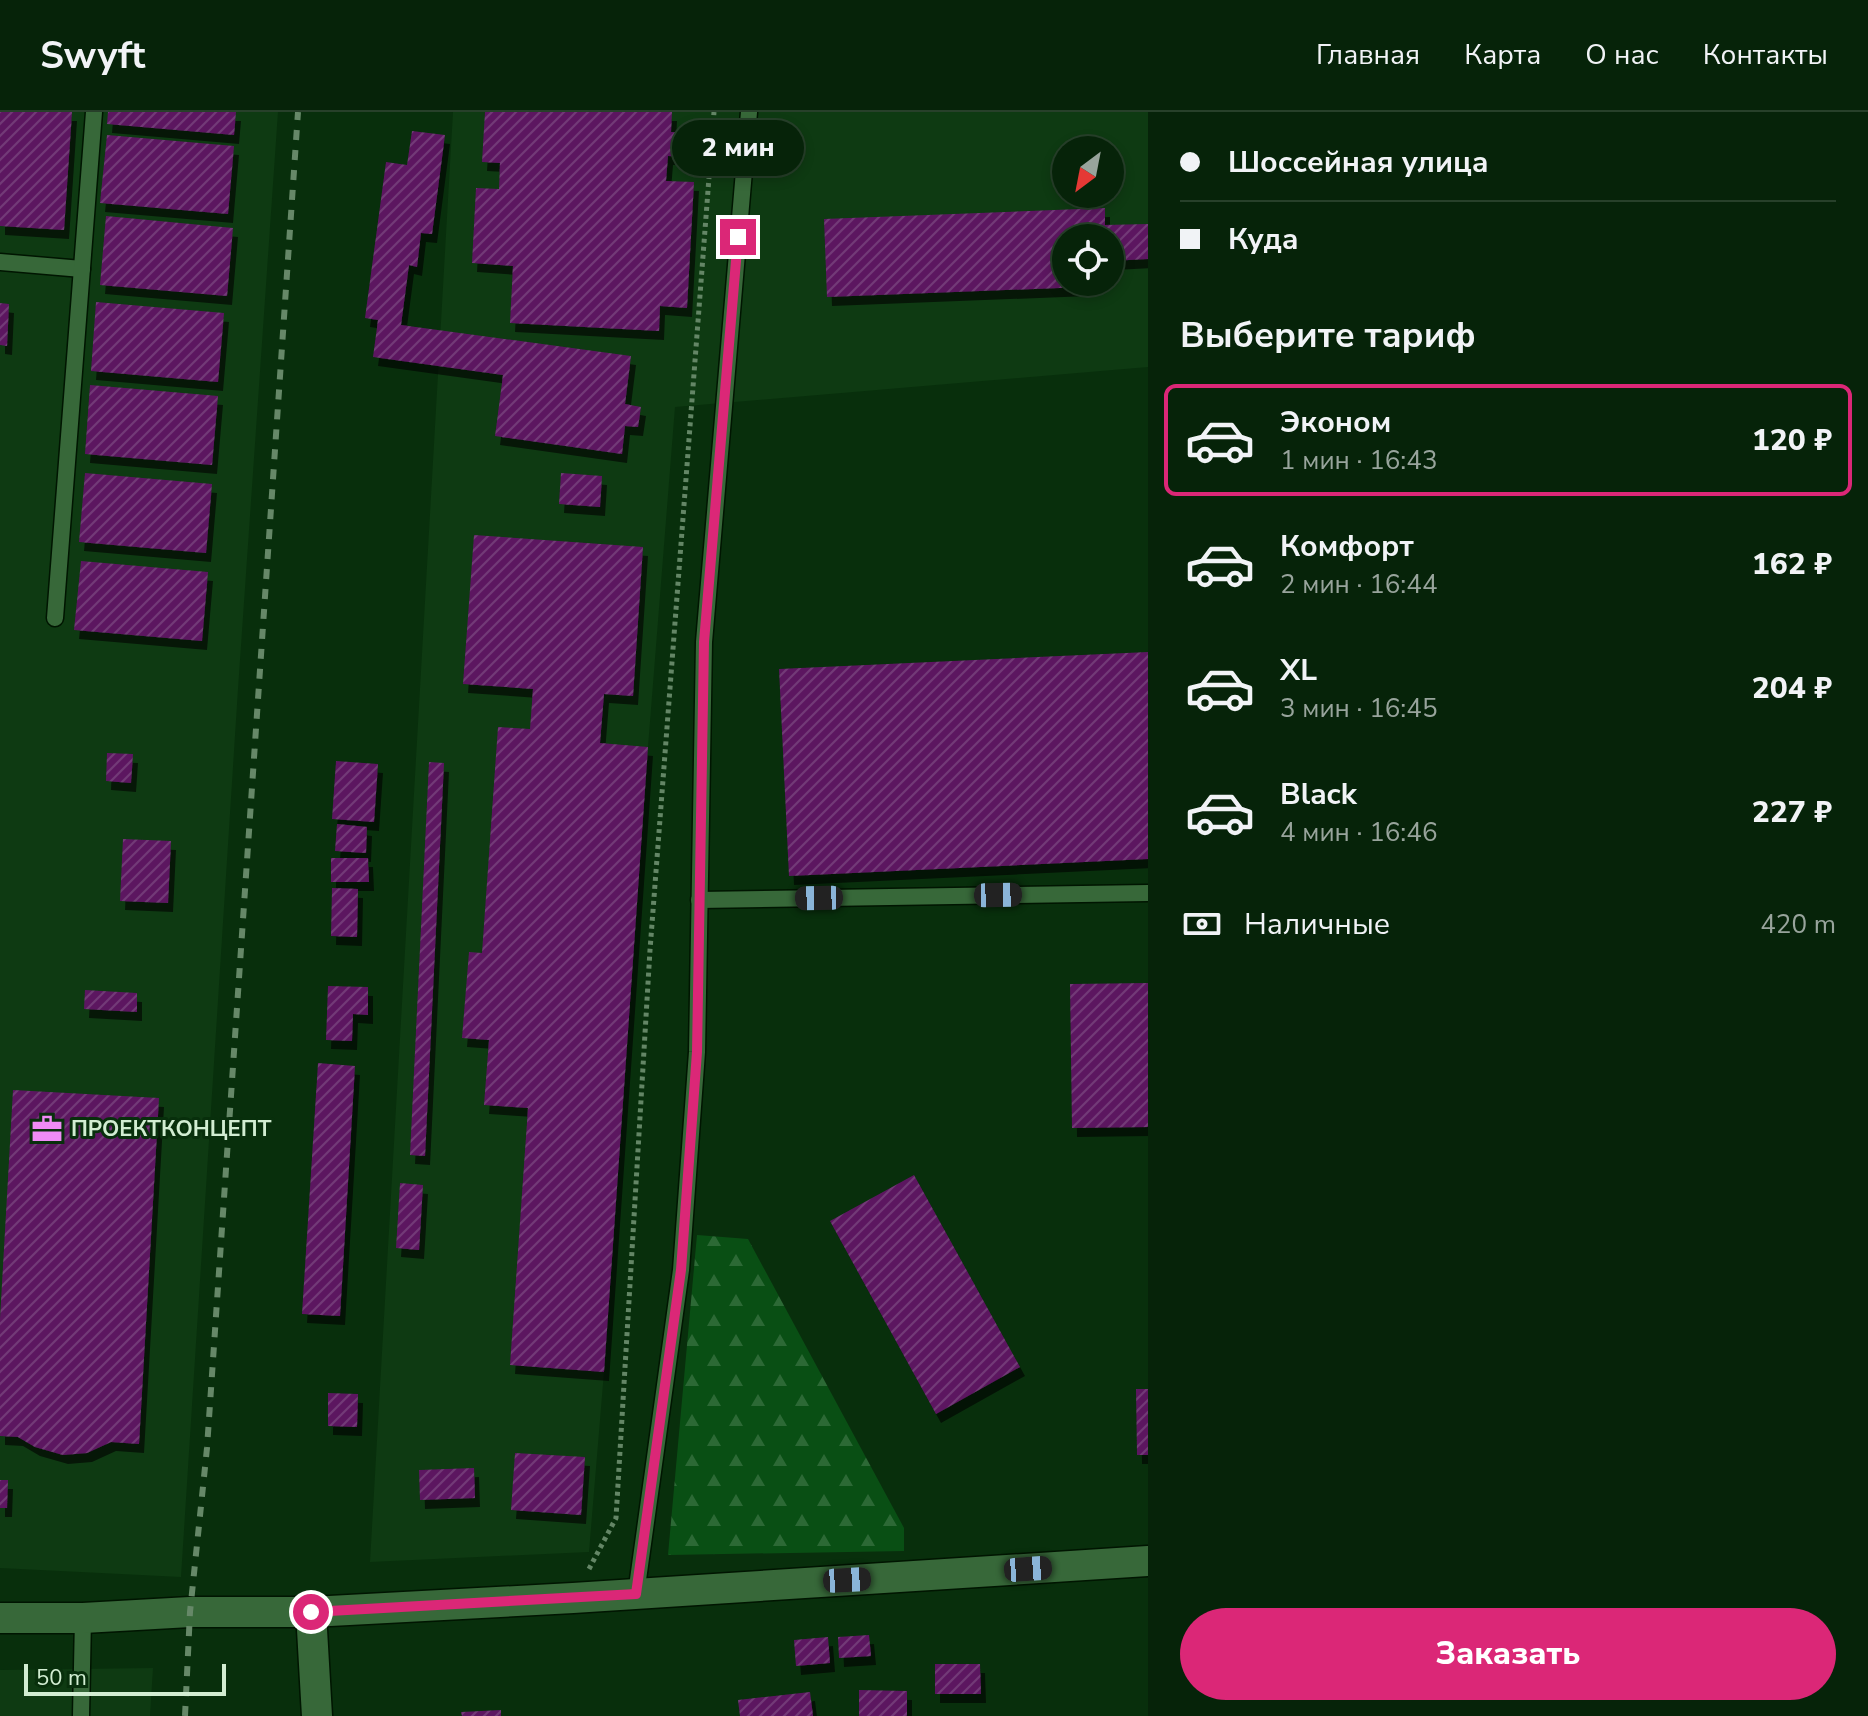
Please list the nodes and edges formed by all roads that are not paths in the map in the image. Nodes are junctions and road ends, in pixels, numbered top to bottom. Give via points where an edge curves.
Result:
1 (94, 112) edge
2 (749, 112) edge
3 (0, 262) edge
4 (82, 269) junction
5 (55, 618) dead end
6 (1148, 893) edge
7 (699, 900) junction
8 (1148, 1561) edge
9 (636, 1594) junction
10 (311, 1612) junction
11 (0, 1618) edge
12 (83, 1618) junction
13 (81, 1716) edge
14 (317, 1716) edge

1 - 4 lane
2 - 7 lane via 704,642
3 - 4 lane
4 - 5 lane
6 - 7 lane
7 - 9 lane via 697,1052 681,1270
8 - 9 street
9 - 10 street
10 - 12 street
10 - 14 street
11 - 12 street
12 - 13 lane

